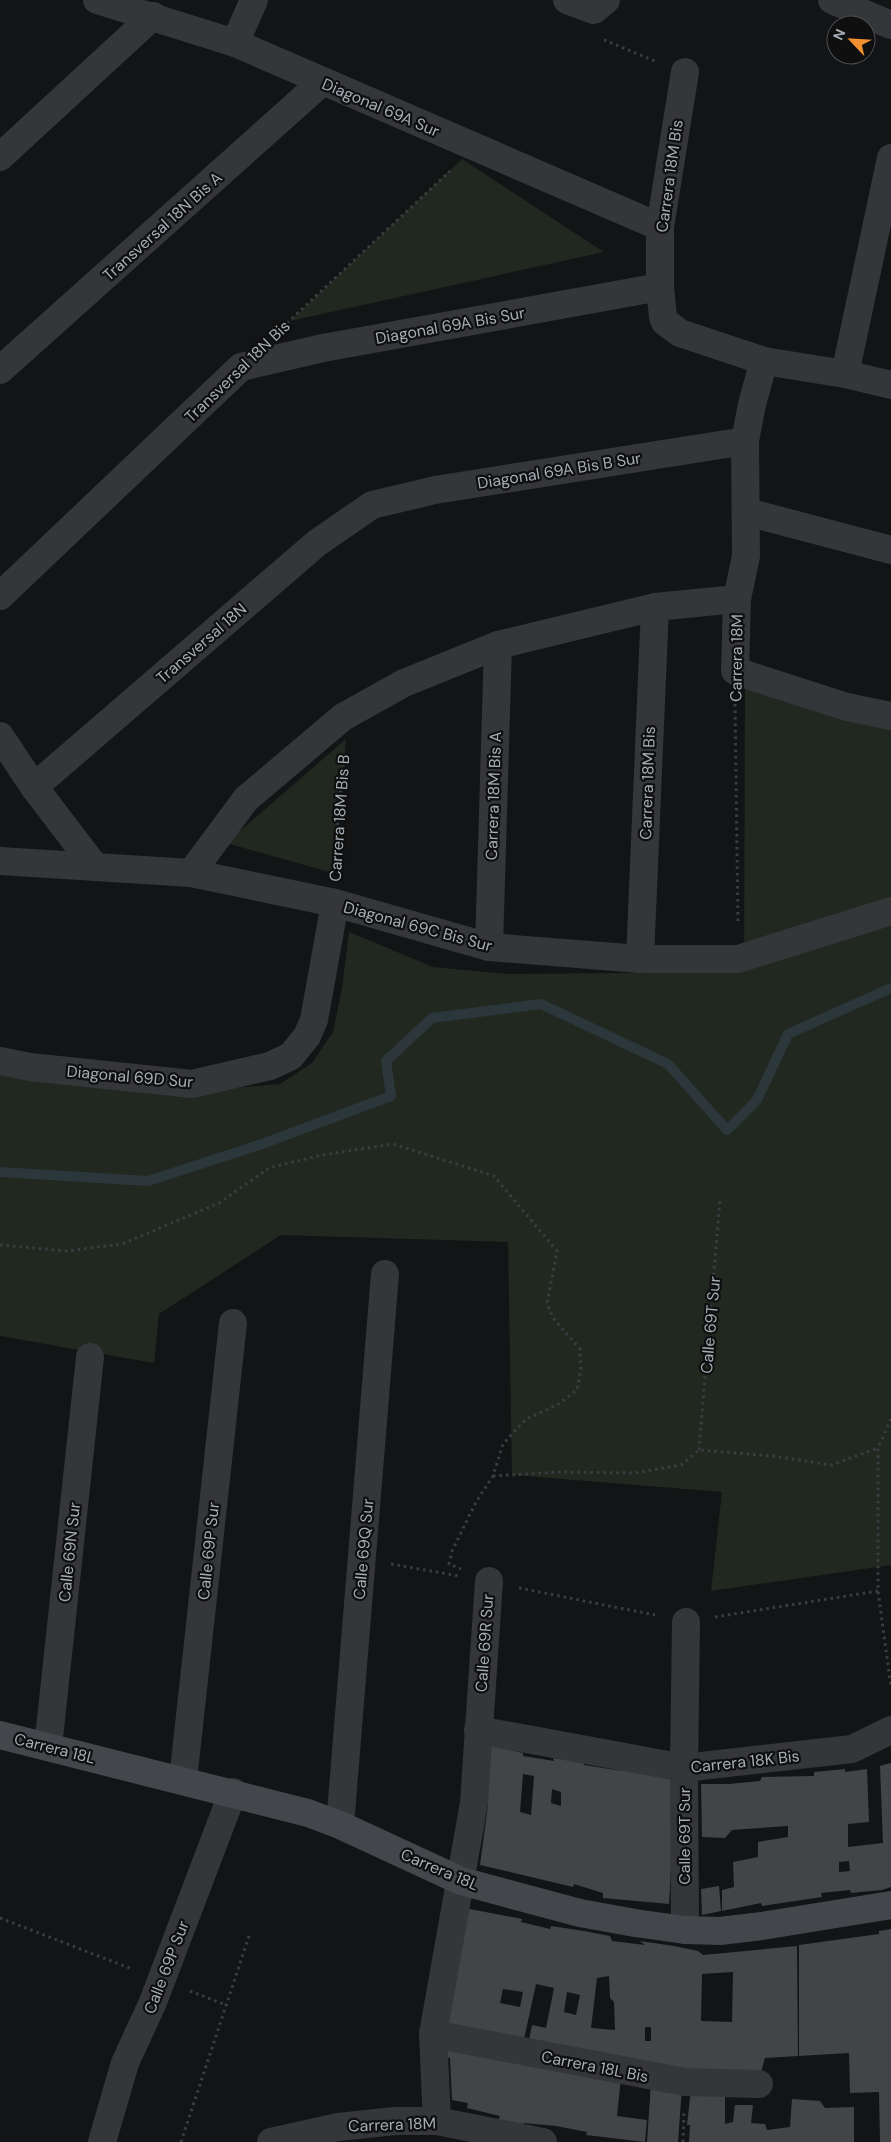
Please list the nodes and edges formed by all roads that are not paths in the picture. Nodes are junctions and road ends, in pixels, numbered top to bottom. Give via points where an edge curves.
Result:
1 (97, 0) edge
2 (254, 0) edge
3 (567, 0) edge
4 (606, 0) edge
5 (832, 0) edge
6 (153, 16) junction
7 (891, 25) edge
8 (235, 43) junction
9 (684, 72) road end
10 (323, 81) junction
11 (0, 157) edge
12 (891, 158) edge
13 (660, 226) junction
14 (660, 287) junction
15 (764, 361) junction
16 (241, 367) joint
17 (0, 370) edge
18 (844, 374) junction
19 (891, 385) edge
20 (746, 440) junction
21 (372, 504) joint
22 (746, 512) junction
23 (891, 550) edge
24 (0, 596) edge
25 (737, 599) junction
26 (655, 607) junction
27 (498, 644) junction
28 (891, 716) edge
29 (0, 736) edge
30 (34, 787) junction
31 (0, 861) edge
32 (95, 867) junction
33 (191, 873) junction
34 (335, 903) junction
35 (891, 912) edge
36 (489, 947) junction
37 (640, 959) junction
38 (307, 1036) joint
39 (0, 1061) edge
40 (385, 1274) dead end
41 (233, 1322) dead end
42 (90, 1357) dead end
43 (489, 1581) road end
44 (686, 1622) dead end
45 (478, 1730) junction
46 (891, 1730) edge
47 (0, 1735) edge
48 (48, 1746) junction
49 (684, 1768) junction
50 (183, 1780) junction
51 (233, 1792) junction
52 (340, 1825) junction
53 (461, 1881) junction
54 (891, 1905) edge
55 (685, 1930) junction
56 (433, 2034) junction
57 (759, 2084) dead end
58 (437, 2121) junction
59 (102, 2142) edge
60 (270, 2142) edge
61 (543, 2142) edge

1 - 6 street, Diagonal 69A Sur
2 - 8 street
3 - 4 street via 594,10
5 - 7 street
6 - 8 street, Diagonal 69A Sur
6 - 11 street
8 - 10 street, Diagonal 69A Sur
9 - 13 street, Carrera 18M Bis
10 - 13 street, Diagonal 69A Sur
10 - 17 street, Transversal 18N Bis A
12 - 18 street
13 - 14 street, Carrera 18M Bis
14 - 15 street, Carrera 18M Bis via 665,322 680,333
14 - 16 street, Diagonal 69A Bis Sur via 322,348
15 - 18 street
15 - 20 street, Carrera 18M
16 - 24 street, Transversal 18N Bis
18 - 19 street
20 - 21 street, Diagonal 69A Bis B Sur via 435,490
20 - 22 street, Carrera 18M
21 - 30 street, Transversal 18N via 317,543
22 - 23 street
22 - 25 street, Carrera 18M via 746,556
25 - 26 street
25 - 28 street, Carrera 18M via 735,671 846,707
26 - 27 street
26 - 37 street, Carrera 18M Bis
27 - 33 street via 404,683 343,717 246,799
27 - 36 street, Carrera 18M Bis A
29 - 30 street
30 - 32 street
31 - 32 street, Diagonal 69C Bis Sur
32 - 33 street, Diagonal 69C Bis Sur
33 - 34 street, Diagonal 69C Bis Sur
34 - 36 street, Diagonal 69C Bis Sur
34 - 38 street, Carrera 18M Bis B via 318,1003
35 - 37 street, Diagonal 69C Bis Sur via 738,959
36 - 37 street, Diagonal 69C Bis Sur
38 - 39 street, Diagonal 69D Sur via 291,1056 270,1066 192,1084
40 - 52 street, Calle 69Q Sur
41 - 50 street, Calle 69P Sur
42 - 48 street, Calle 69N Sur
43 - 45 street, Calle 69R Sur
44 - 49 street, Calle 69T Sur
45 - 49 street, Carrera 18K Bis
45 - 53 street, Calle 69R Sur via 474,1802
46 - 49 street, Carrera 18K Bis via 852,1749
47 - 48 street, Carrera 18L
48 - 50 street, Carrera 18L
49 - 55 street, Calle 69T Sur
50 - 51 street, Carrera 18L
51 - 52 street, Carrera 18L
51 - 59 street, Calle 69P Sur via 162,1980 125,2063
52 - 53 street, Carrera 18L
53 - 55 street, Carrera 18L via 580,1913
53 - 56 street, Calle 69R Sur
54 - 55 street, Carrera 18L via 762,1926 720,1931
56 - 57 street, Carrera 18L Bis via 685,2082
56 - 58 street, Calle 69R Sur
58 - 60 street, Carrera 18M via 338,2127
58 - 61 street, Carrera 18M

